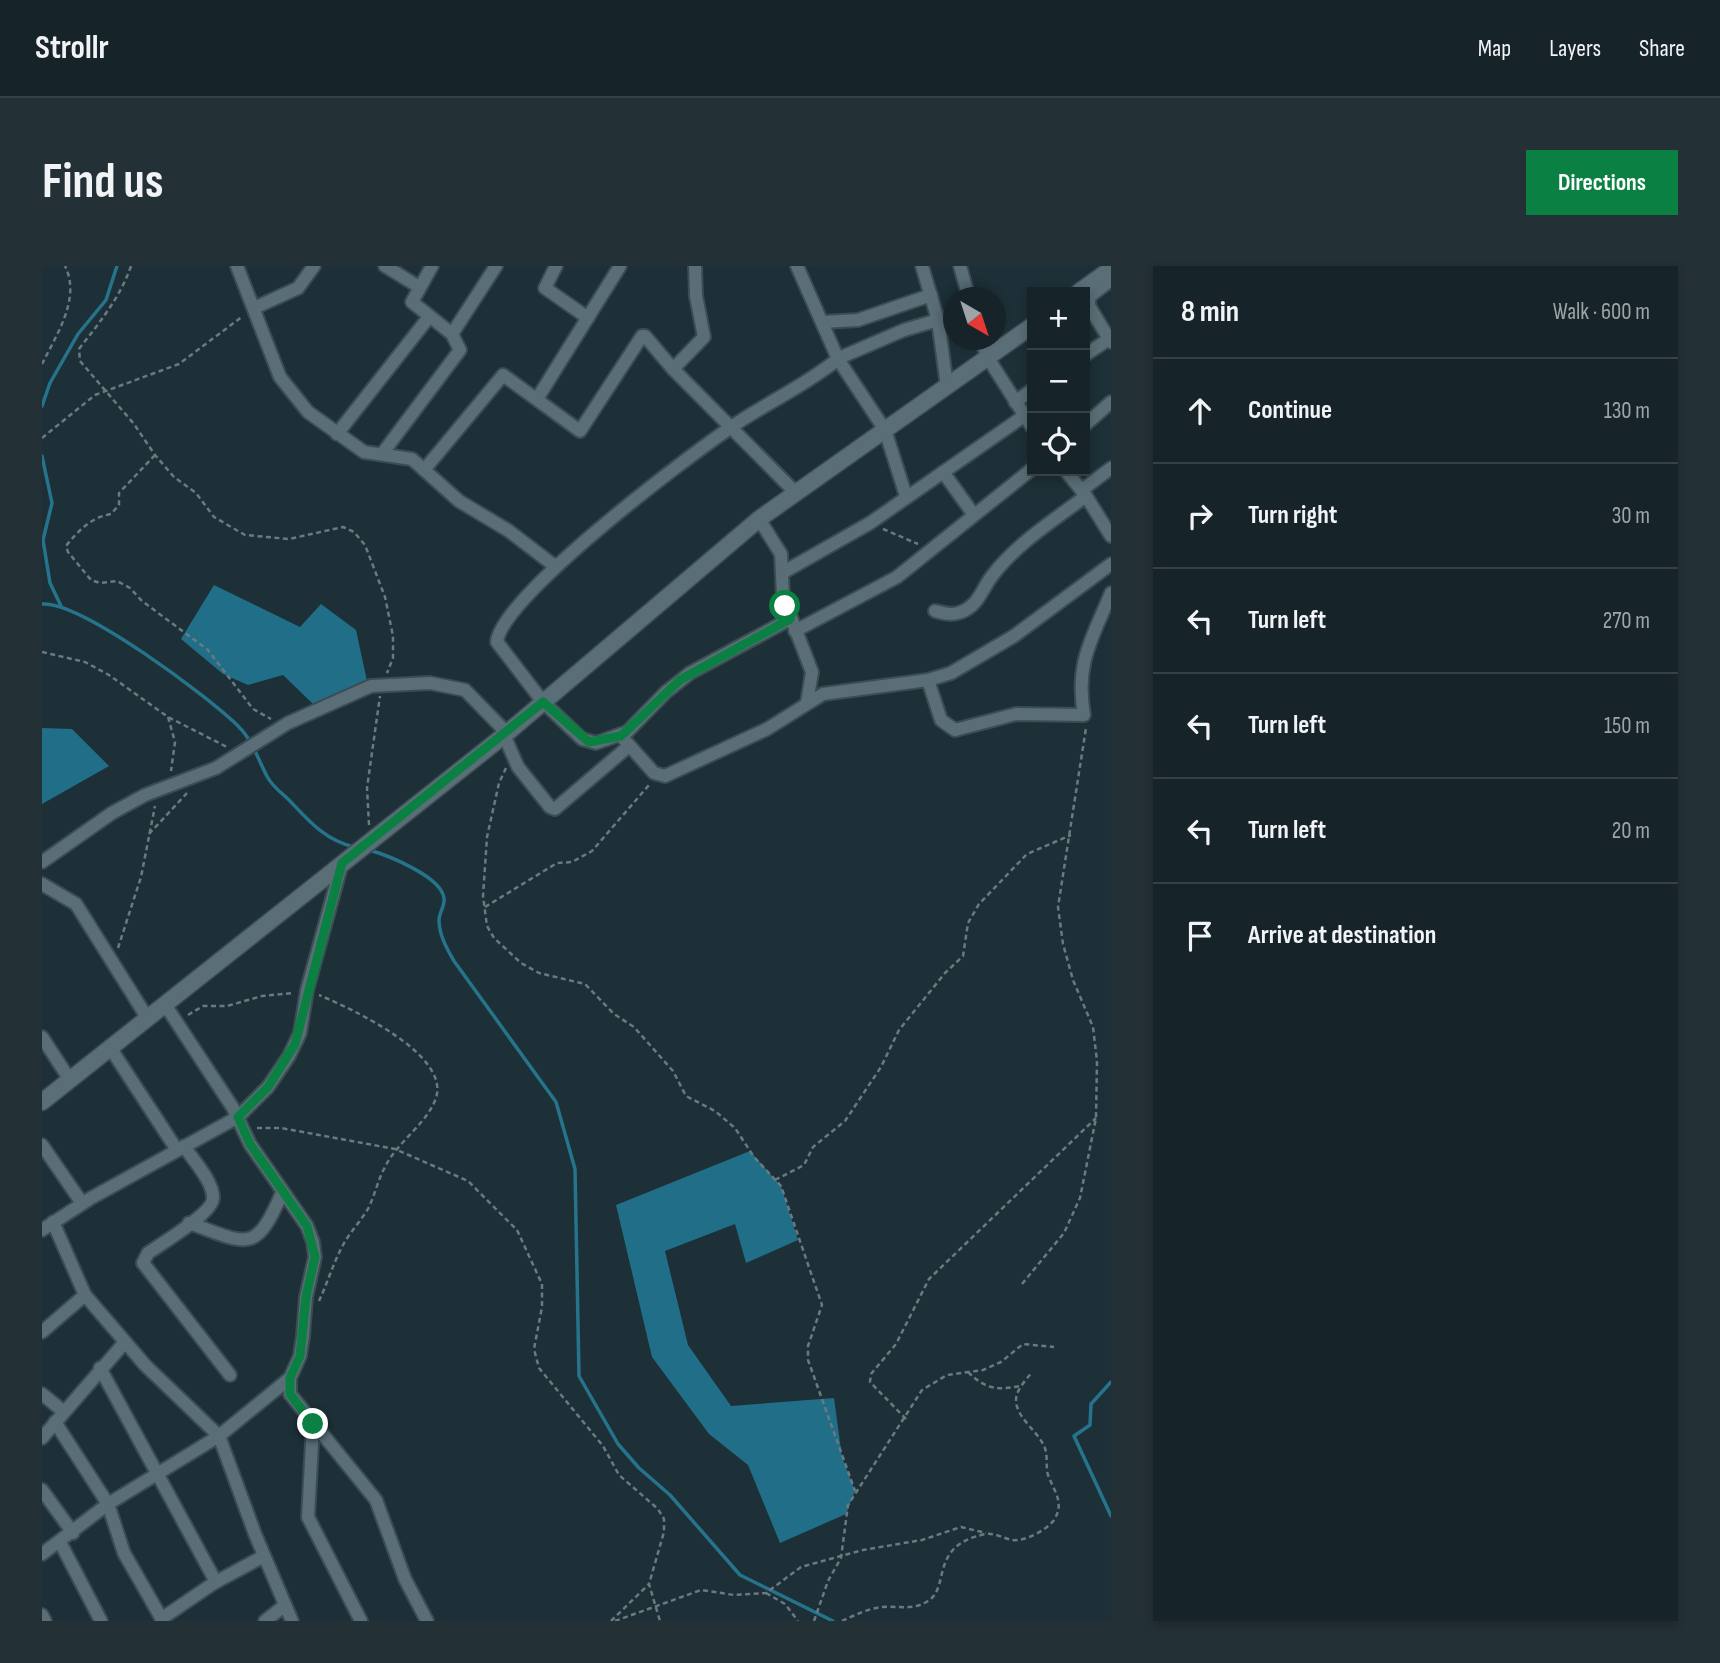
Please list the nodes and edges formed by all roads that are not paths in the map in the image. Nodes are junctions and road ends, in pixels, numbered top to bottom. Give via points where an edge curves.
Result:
1 (237, 266) edge
2 (314, 266) edge
3 (385, 266) edge
4 (432, 266) edge
5 (496, 266) edge
6 (538, 266) edge
7 (620, 266) edge
8 (695, 266) edge
9 (797, 266) edge
10 (922, 266) edge
11 (960, 266) edge
12 (1111, 269) edge
13 (553, 270) edge
14 (1111, 280) edge
15 (419, 287) junction
16 (966, 287) edge
17 (1086, 287) edge
18 (931, 295) junction
19 (254, 308) junction
20 (429, 317) junction
21 (588, 318) junction
22 (938, 320) junction
23 (822, 322) junction
24 (1027, 330) edge
25 (452, 334) junction
26 (1110, 340) edge
27 (985, 350) edge
28 (1090, 352) edge
29 (838, 358) junction
30 (988, 358) junction
31 (673, 369) junction
32 (947, 386) junction
33 (1027, 394) edge
34 (537, 399) junction
35 (1015, 402) junction
36 (1111, 402) edge
37 (1027, 420) edge
38 (1090, 421) edge
39 (1027, 423) edge
40 (729, 429) junction
41 (884, 430) junction
42 (337, 434) junction
43 (382, 454) junction
44 (1111, 468) edge
45 (424, 470) junction
46 (943, 472) junction
47 (1027, 473) edge
48 (1070, 476) edge
49 (795, 492) junction
50 (1084, 493) junction
51 (906, 496) junction
52 (974, 515) junction
53 (759, 519) junction
54 (1111, 536) edge
55 (1111, 564) edge
56 (558, 565) junction
57 (782, 573) junction
58 (1111, 593) edge
59 (935, 611) dead end
60 (793, 625) junction
61 (928, 680) junction
62 (543, 702) junction
63 (807, 703) junction
64 (506, 734) junction
65 (625, 741) junction
66 (42, 862) edge
67 (342, 863) junction
68 (42, 884) edge
69 (166, 1006) junction
70 (148, 1019) junction
71 (42, 1037) edge
72 (111, 1049) junction
73 (69, 1080) junction
74 (42, 1102) edge
75 (240, 1122) junction
76 (42, 1145) edge
77 (180, 1148) junction
78 (282, 1193) junction
79 (82, 1203) junction
80 (189, 1223) junction
81 (48, 1226) edge
82 (85, 1295) junction
83 (42, 1332) edge
84 (125, 1342) junction
85 (100, 1368) junction
86 (230, 1375) dead end
87 (290, 1378) junction
88 (42, 1394) edge
89 (63, 1411) junction
90 (55, 1422) junction
91 (313, 1424) junction
92 (219, 1436) junction
93 (42, 1438) edge
94 (158, 1473) junction
95 (42, 1490) edge
96 (108, 1504) junction
97 (73, 1533) junction
98 (60, 1542) junction
99 (42, 1554) edge
100 (264, 1556) junction
101 (216, 1582) junction
102 (284, 1606) junction
103 (42, 1615) edge
104 (162, 1620) edge
105 (45, 1621) edge
106 (101, 1621) edge
107 (265, 1621) edge
108 (292, 1621) edge
109 (361, 1621) edge
110 (427, 1621) edge

1 - 19 street
2 - 19 street via 298,288
3 - 15 street
4 - 15 street
5 - 25 street
6 - 13 street
7 - 21 street
8 - 31 street via 704,337
9 - 23 street
10 - 18 street
11 - 16 street
12 - 17 street
13 - 21 street via 545,288
14 - 26 street via 1089,297 1089,306
15 - 20 street via 412,302
18 - 22 street
18 - 23 street via 858,320
19 - 42 street via 286,386 308,412
20 - 25 street
20 - 42 street
21 - 34 street
22 - 29 street
22 - 32 street
23 - 29 street
24 - 30 street
25 - 43 street via 460,346 458,354
26 - 28 street
27 - 30 street
29 - 40 street
29 - 41 street
30 - 32 street
30 - 35 street
31 - 34 street via 642,336 580,431
31 - 40 street
32 - 41 street
33 - 35 street
34 - 45 street via 503,375
35 - 37 street
36 - 38 street
39 - 46 street
40 - 49 street
40 - 56 street
41 - 49 street
41 - 51 street
42 - 43 street via 364,452
43 - 45 street via 407,456
44 - 50 street
45 - 56 street via 459,501
46 - 51 street
46 - 52 street
47 - 52 street
48 - 50 street
49 - 53 street
50 - 54 street
50 - 59 street via 1020,547 991,576 970,607 951,614
51 - 57 street via 870,523
52 - 60 street via 877,589
53 - 57 street via 781,554
53 - 62 street
55 - 61 street via 989,653
56 - 62 street via 518,605 497,638 502,651
57 - 60 street
58 - 61 street via 1082,662 1084,715 1016,714 954,730 942,720
60 - 63 street via 812,672
60 - 65 street via 680,680
61 - 63 street via 834,690
62 - 64 street
62 - 65 street via 589,742
63 - 65 street via 766,729 660,776
64 - 65 street via 511,755 555,809
64 - 66 street via 465,690 430,683 371,687 288,723 240,755 112,813
64 - 67 street
67 - 69 street
67 - 75 street via 307,990 300,1033 289,1056
68 - 70 street via 76,904
69 - 70 street
69 - 75 street
70 - 72 street
71 - 73 street
72 - 73 street
72 - 77 street
73 - 74 street
75 - 77 street
75 - 78 street
76 - 79 street
77 - 79 street
77 - 80 street via 213,1198 205,1213
78 - 80 street via 269,1222 251,1239 230,1238
78 - 87 street via 307,1226 315,1257 300,1356
79 - 81 street
80 - 86 street via 148,1253 144,1263
81 - 82 street
82 - 83 street
82 - 84 street
84 - 85 street
84 - 92 street
85 - 89 street
85 - 94 street
87 - 91 street via 290,1394
87 - 92 street
88 - 89 street
89 - 90 street
90 - 93 street
90 - 96 street
91 - 109 street via 308,1517
91 - 110 street via 376,1500 405,1579
92 - 94 street
92 - 100 street
94 - 96 street
94 - 101 street
95 - 97 street
96 - 97 street
96 - 104 street via 124,1553
97 - 98 street
98 - 99 street
98 - 106 street
100 - 101 street
100 - 102 street
101 - 104 street
102 - 107 street
102 - 108 street
103 - 105 street

